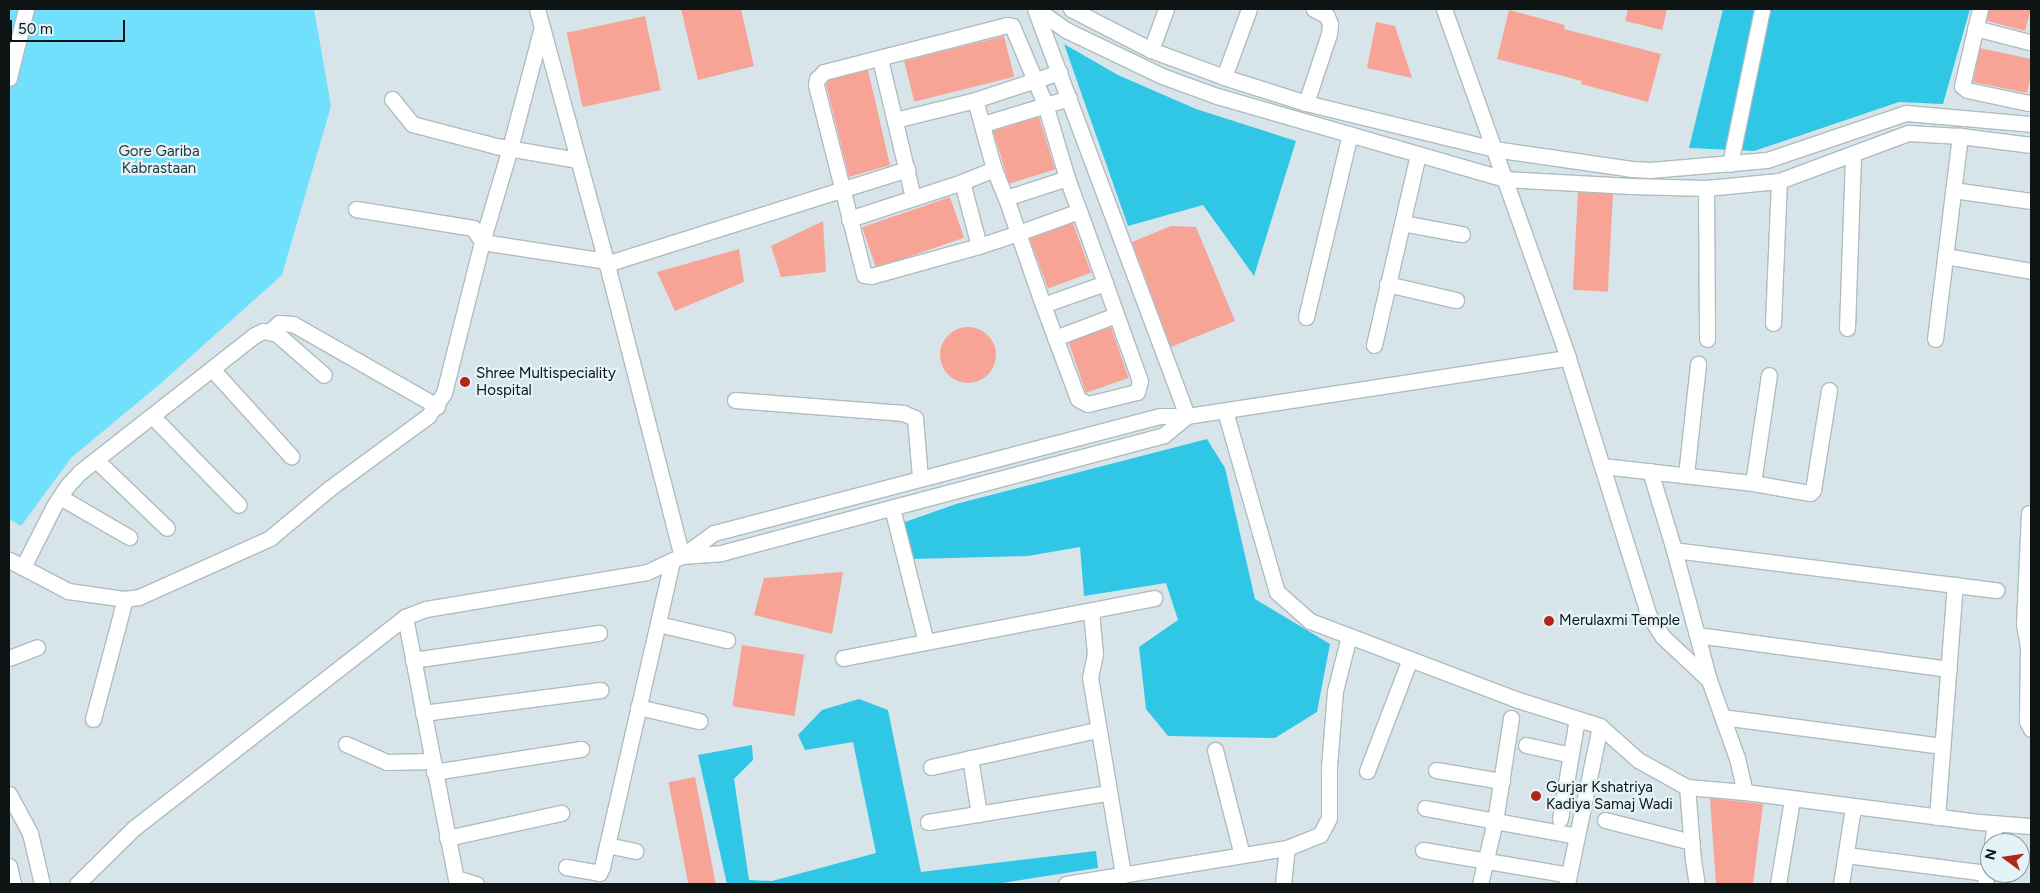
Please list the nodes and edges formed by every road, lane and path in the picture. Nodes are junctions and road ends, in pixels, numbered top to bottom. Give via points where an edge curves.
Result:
1 (26, 9) edge
2 (537, 9) edge
3 (1035, 9) edge
4 (1166, 9) edge
5 (1248, 9) edge
6 (1314, 9) edge
7 (1444, 9) edge
8 (1762, 9) edge
9 (1980, 9) edge
10 (1075, 10) edge
11 (542, 27) junction
12 (1975, 28) junction
13 (2031, 41) edge
14 (1151, 50) junction
15 (880, 59) junction
16 (1060, 72) junction
17 (9, 78) edge
18 (1224, 78) junction
19 (1036, 81) junction
20 (1069, 98) junction
21 (392, 99) dead end
22 (975, 100) junction
23 (1306, 103) junction
24 (2030, 103) edge
25 (1045, 104) junction
26 (895, 120) junction
27 (2028, 123) edge
28 (983, 124) junction
29 (1350, 134) junction
30 (1960, 136) junction
31 (2031, 145) edge
32 (510, 148) junction
33 (1494, 149) junction
34 (1418, 154) junction
35 (1853, 154) junction
36 (577, 160) junction
37 (1730, 164) junction
38 (907, 169) junction
39 (994, 169) junction
40 (1067, 178) junction
41 (1504, 179) junction
42 (1779, 181) junction
43 (962, 182) junction
44 (842, 188) junction
45 (1706, 188) junction
46 (1953, 190) junction
47 (913, 198) junction
48 (1006, 198) junction
49 (2031, 201) edge
50 (356, 209) dead end
51 (1079, 211) junction
52 (849, 219) junction
53 (1402, 223) junction
54 (1018, 233) junction
55 (1462, 234) dead end
56 (482, 242) junction
57 (979, 246) junction
58 (1945, 256) junction
59 (606, 262) junction
60 (2031, 271) edge
61 (1105, 283) junction
62 (1387, 284) junction
63 (1456, 300) dead end
64 (1044, 305) junction
65 (1116, 316) junction
66 (1306, 317) dead end
67 (1773, 323) dead end
68 (1847, 328) dead end
69 (270, 331) junction
70 (1055, 338) junction
71 (1707, 339) dead end
72 (1935, 339) dead end
73 (1374, 344) dead end
74 (1568, 358) junction
75 (1698, 364) dead end
76 (212, 369) junction
77 (324, 375) dead end
78 (1769, 375) dead end
79 (1829, 390) dead end
80 (735, 400) dead end
81 (437, 406) junction
82 (1225, 411) junction
83 (152, 416) junction
84 (1187, 416) junction
85 (291, 456) dead end
86 (96, 460) junction
87 (1603, 466) junction
88 (1650, 471) junction
89 (1686, 475) junction
90 (920, 478) junction
91 (1753, 483) junction
92 (60, 497) junction
93 (239, 505) dead end
94 (892, 508) junction
95 (2029, 513) dead end
96 (167, 528) dead end
97 (129, 537) dead end
98 (1674, 550) junction
99 (677, 558) junction
100 (9, 560) edge
101 (22, 567) junction
102 (1955, 585) junction
103 (1997, 590) dead end
104 (1154, 598) dead end
105 (125, 599) junction
106 (1091, 611) junction
107 (405, 617) junction
108 (658, 624) junction
109 (599, 633) dead end
110 (1697, 635) junction
111 (1349, 636) junction
112 (727, 640) dead end
113 (926, 642) junction
114 (2030, 646) edge
115 (37, 648) dead end
116 (9, 658) edge
117 (843, 658) dead end
118 (1410, 659) junction
119 (413, 660) junction
120 (1949, 669) junction
121 (1709, 680) junction
122 (601, 690) dead end
123 (638, 707) junction
124 (423, 713) junction
125 (1722, 717) junction
126 (1512, 718) dead end
127 (1577, 718) junction
128 (93, 720) dead end
129 (698, 721) dead end
130 (1600, 726) junction
131 (2031, 729) edge
132 (1097, 730) junction
133 (346, 744) dead end
134 (1526, 745) dead end
135 (1942, 746) junction
136 (580, 749) dead end
137 (1215, 750) dead end
138 (1571, 754) junction
139 (970, 758) junction
140 (433, 766) junction
141 (931, 767) dead end
142 (1436, 770) dead end
143 (1367, 771) dead end
144 (1502, 781) junction
145 (1688, 788) junction
146 (1745, 792) junction
147 (1108, 793) junction
148 (9, 794) edge
149 (1792, 799) junction
150 (1853, 807) junction
151 (1425, 808) dead end
152 (561, 813) dead end
153 (980, 814) junction
154 (1937, 817) junction
155 (1560, 818) dead end
156 (1606, 820) dead end
157 (1495, 821) junction
158 (928, 822) dead end
159 (1995, 823) junction
160 (2031, 826) edge
161 (1994, 833) edge
162 (1576, 836) junction
163 (447, 838) junction
164 (1691, 842) junction
165 (607, 845) junction
166 (1286, 848) junction
167 (1423, 850) dead end
168 (635, 851) dead end
169 (1242, 855) junction
170 (1846, 855) junction
171 (1486, 861) junction
172 (9, 866) edge
173 (566, 867) dead end
174 (1123, 875) junction
175 (1980, 877) edge
176 (1568, 879) edge
177 (457, 881) edge
178 (1103, 881) edge
179 (13, 884) edge
180 (42, 884) edge
181 (77, 884) edge
182 (476, 884) edge
183 (1066, 884) edge
184 (1283, 884) edge
185 (1480, 884) edge
186 (1697, 884) edge
187 (1778, 884) edge
188 (1841, 884) edge

1 - 17 street
2 - 11 street
3 - 16 street
3 - 29 street via 1066,30 1162,76 1217,96
4 - 14 street
5 - 18 street
6 - 23 street via 1327,16 1330,34
7 - 33 street
8 - 37 street
9 - 12 street
10 - 14 street
11 - 32 street
11 - 36 street
12 - 13 street
12 - 24 street via 1962,86 1967,90
14 - 18 street
15 - 19 street via 1010,25
15 - 26 street
15 - 44 street via 824,72 817,80
16 - 19 street
16 - 20 street
18 - 23 street
19 - 22 street
19 - 25 street
20 - 25 street
20 - 84 street
21 - 32 street via 412,124
22 - 26 street
22 - 28 street
23 - 33 street
24 - 27 street
25 - 28 street
25 - 40 street
26 - 38 street
27 - 37 street via 1906,113 1767,160
28 - 39 street
29 - 34 street
29 - 66 street
30 - 31 street
30 - 35 street via 1908,133
30 - 46 street
32 - 36 street
32 - 56 street
33 - 37 street via 1632,169
33 - 41 street
34 - 41 street
34 - 53 street
35 - 42 street
35 - 68 street
36 - 59 street
38 - 44 street
38 - 47 street
39 - 43 street
39 - 48 street
40 - 48 street
40 - 51 street
41 - 45 street
41 - 74 street
42 - 45 street
42 - 67 street
43 - 47 street
43 - 57 street
44 - 52 street
44 - 59 street
45 - 71 street
46 - 49 street
46 - 58 street
47 - 52 street
48 - 54 street
50 - 56 street via 473,228
51 - 54 street
51 - 61 street
52 - 57 street via 862,273 867,276
53 - 55 street
53 - 62 street
54 - 57 street
54 - 64 street
56 - 59 street
56 - 81 street via 444,394
58 - 60 street
58 - 72 street
59 - 99 street
61 - 64 street
61 - 65 street
62 - 63 street
62 - 73 street
64 - 70 street
65 - 70 street
65 - 70 street via 1140,382 1137,392 1132,394 1082,403
69 - 76 street via 255,335
69 - 77 street
69 - 81 street via 279,323 293,324
74 - 82 street
74 - 87 street
75 - 89 street
76 - 83 street
76 - 85 street
78 - 91 street
79 - 91 street via 1812,492
80 - 90 street via 903,413 915,418
81 - 105 street via 270,538 139,597
82 - 84 street
82 - 111 street via 1276,592 1310,621
83 - 86 street
83 - 93 street
84 - 90 street via 1160,416
84 - 94 street via 1164,435
86 - 92 street via 80,472
86 - 96 street
87 - 88 street
87 - 121 street via 1624,544 1648,614 1663,637
88 - 89 street
88 - 98 street
89 - 91 street
90 - 99 street via 714,533
92 - 97 street
92 - 101 street
94 - 99 street via 721,554
94 - 113 street
95 - 114 street via 2024,624
98 - 102 street
98 - 110 street
99 - 107 street via 647,572 426,609
99 - 108 street
100 - 101 street
101 - 105 street via 68,591
102 - 103 street
102 - 120 street
104 - 106 street
105 - 128 street
106 - 113 street
106 - 132 street via 1095,654 1090,677
107 - 119 street
107 - 181 street via 134,828
108 - 112 street
108 - 123 street
109 - 119 street
110 - 120 street
110 - 121 street
111 - 118 street
111 - 166 street via 1335,691 1329,818 1320,834
113 - 117 street
114 - 131 street via 2027,721
115 - 116 street
118 - 127 street via 1515,699
118 - 143 street
119 - 124 street
120 - 135 street
121 - 125 street
122 - 124 street
123 - 129 street
123 - 165 street
124 - 140 street
125 - 135 street
125 - 146 street
126 - 144 street
127 - 130 street
127 - 138 street
130 - 145 street via 1638,760
130 - 162 street
132 - 139 street
132 - 147 street
133 - 140 street via 387,762
134 - 138 street
135 - 154 street
136 - 140 street
137 - 169 street
138 - 155 street
139 - 141 street
139 - 153 street
140 - 163 street
142 - 144 street
144 - 157 street
145 - 146 street
145 - 164 street
146 - 149 street
147 - 153 street
147 - 174 street
148 - 180 street via 30,833
149 - 150 street
149 - 187 street
150 - 154 street
150 - 170 street
151 - 157 street
152 - 163 street
153 - 158 street
154 - 159 street
156 - 164 street
157 - 162 street
157 - 171 street
159 - 160 street
159 - 161 street
162 - 176 street
163 - 177 street
164 - 186 street
165 - 168 street
165 - 173 street via 599,873
166 - 169 street
166 - 184 street
167 - 171 street
169 - 174 street
170 - 175 street
170 - 188 street
171 - 176 street
171 - 185 street
172 - 179 street
174 - 178 street
177 - 182 street
178 - 183 street

